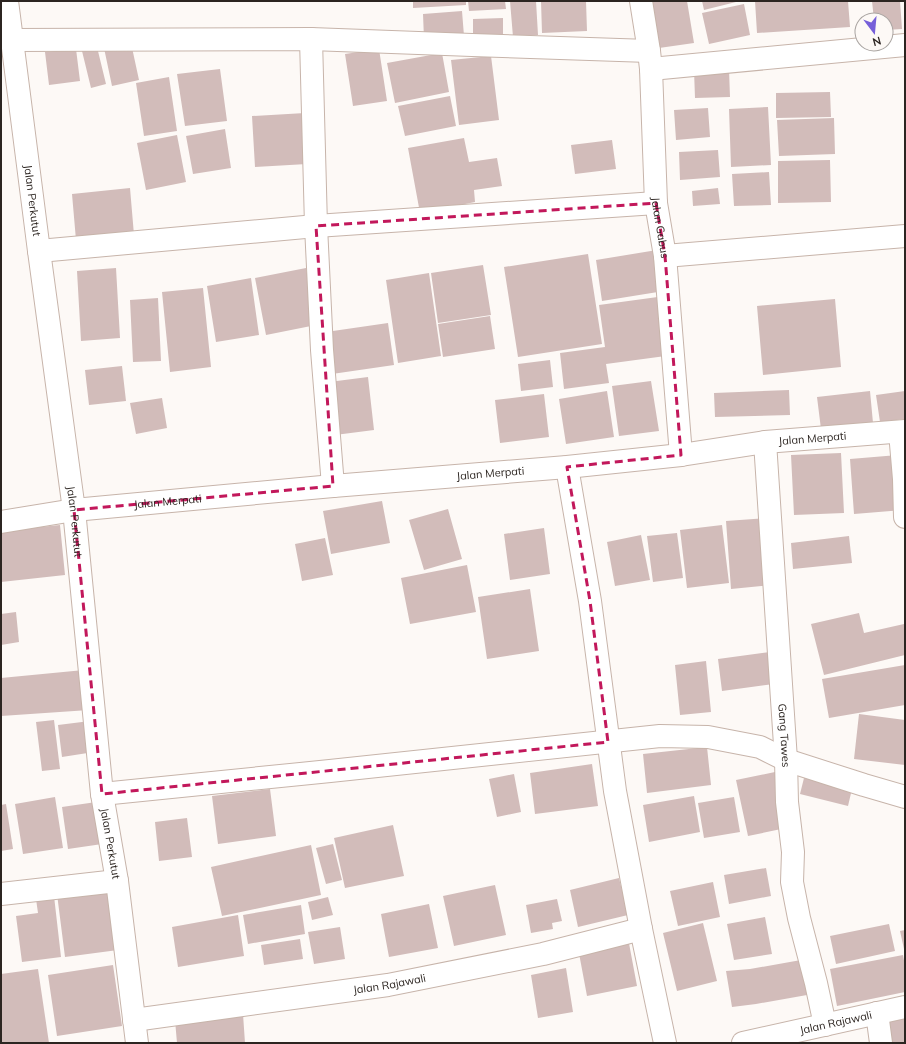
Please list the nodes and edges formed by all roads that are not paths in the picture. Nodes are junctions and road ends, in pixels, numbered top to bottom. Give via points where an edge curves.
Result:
1 (8, 1) edge
2 (641, 1) edge
3 (311, 39) junction
4 (13, 40) junction
5 (905, 45) edge
6 (650, 60) junction
7 (656, 203) junction
8 (316, 226) junction
9 (905, 236) edge
10 (39, 251) junction
11 (665, 256) junction
12 (902, 431) edge
13 (765, 442) junction
14 (681, 455) junction
15 (567, 467) junction
16 (333, 486) junction
17 (74, 510) junction
18 (905, 517) edge
19 (1, 522) edge
20 (608, 742) junction
21 (786, 760) junction
22 (102, 794) junction
23 (905, 797) edge
24 (117, 881) junction
25 (1, 894) edge
26 (640, 929) junction
27 (905, 1007) edge
28 (877, 1013) junction
29 (134, 1020) junction
30 (825, 1025) junction
31 (137, 1043) edge
32 (665, 1043) edge
33 (743, 1043) edge
34 (881, 1043) edge

1 - 4 street, Jalan Perkutut
2 - 6 street, Jalan Gabus
3 - 4 street
3 - 6 street via 472,46
3 - 8 street
4 - 10 street, Jalan Perkutut
5 - 6 street
6 - 7 street, Jalan Gabus
7 - 8 street
7 - 11 street, Jalan Gabus
8 - 10 street
8 - 16 street via 322,350
9 - 11 street
10 - 17 street, Jalan Perkutut
11 - 14 street, Jalan Gabus
12 - 13 street, Jalan Merpati
12 - 18 street
13 - 14 street, Jalan Merpati
13 - 21 street, Gang Tawes
14 - 15 street, Jalan Merpati
15 - 16 street, Jalan Merpati
15 - 20 street via 590,601
16 - 17 street, Jalan Merpati
17 - 19 street, Jalan Merpati
17 - 22 street, Jalan Perkutut
20 - 21 street via 660,736 708,736 760,747
20 - 22 street
20 - 26 street via 614,791
21 - 23 street
21 - 30 street, Gang Tawes via 787,802 793,852 792,882
22 - 24 street, Jalan Perkutut
24 - 25 street
24 - 29 street, Jalan Perkutut
26 - 29 street, Jalan Rajawali via 543,954 388,985
26 - 32 street
27 - 28 street, Jalan Rajawali
28 - 30 street, Jalan Rajawali
28 - 34 street
29 - 31 street, Jalan Perkutut
30 - 33 street, Jalan Rajawali

